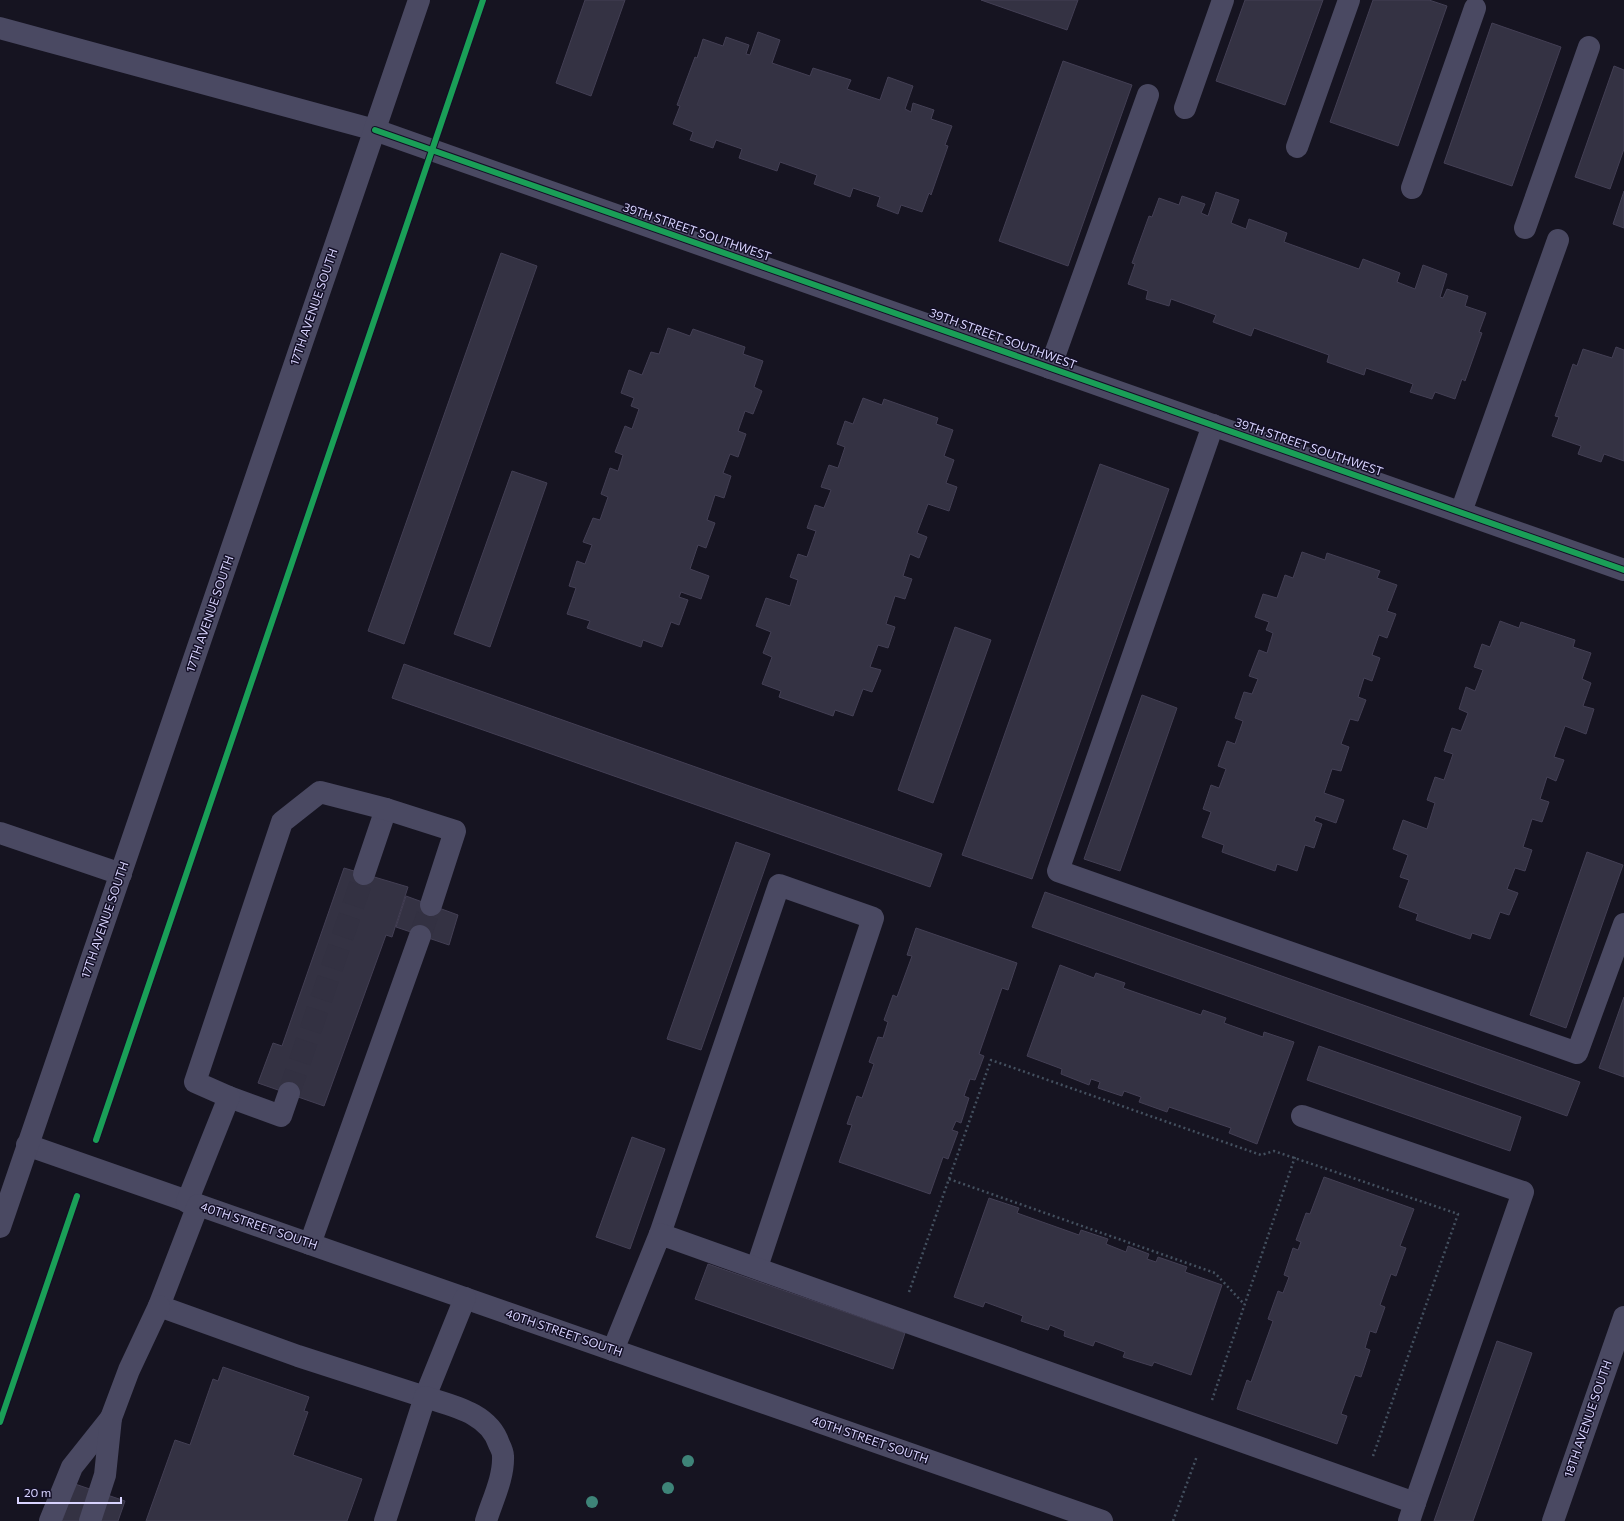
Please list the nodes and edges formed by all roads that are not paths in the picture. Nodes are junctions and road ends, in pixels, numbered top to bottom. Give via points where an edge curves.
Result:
1 (420, 0) edge
2 (1223, 0) edge
3 (1349, 0) edge
4 (1475, 8) dead end
5 (0, 28) edge
6 (1589, 47) dead end
7 (1148, 95) dead end
8 (1185, 108) dead end
9 (375, 130) junction
10 (1296, 147) dead end
11 (1412, 188) dead end
12 (1525, 228) dead end
13 (1558, 240) dead end
14 (1050, 368) junction
15 (1213, 425) junction
16 (1462, 512) junction
17 (1624, 570) edge
18 (386, 809) junction
19 (0, 833) edge
20 (121, 874) junction
21 (364, 874) tunnel mouth
22 (431, 905) tunnel mouth
23 (1624, 924) edge
24 (420, 936) tunnel mouth
25 (288, 1093) tunnel mouth
26 (229, 1097) junction
27 (1302, 1116) dead end
28 (27, 1145) junction
29 (193, 1203) junction
30 (0, 1227) edge
31 (660, 1234) junction
32 (310, 1244) junction
33 (756, 1267) junction
34 (465, 1298) junction
35 (159, 1306) junction
36 (1624, 1318) edge
37 (614, 1350) junction
38 (425, 1398) junction
39 (111, 1418) junction
40 (1412, 1512) edge
41 (50, 1521) edge
42 (90, 1521) edge
43 (385, 1521) edge
44 (486, 1521) edge
45 (1102, 1521) edge
46 (1553, 1521) edge

1 - 9 street, 17TH AVENUE SOUTH
2 - 8 street
3 - 10 street
4 - 11 street
5 - 9 street, 39TH STREET SOUTHWEST
6 - 12 street
7 - 14 street
9 - 14 street, 39TH STREET SOUTHWEST
9 - 20 street, 17TH AVENUE SOUTH
13 - 16 street
14 - 15 street, 39TH STREET SOUTHWEST
15 - 16 street, 39TH STREET SOUTHWEST
15 - 23 street via 1058,870 1577,1053
16 - 17 street, 39TH STREET SOUTHWEST
18 - 21 street
18 - 22 street via 455,831
18 - 26 street via 320,792 282,822 195,1082
19 - 20 street
20 - 28 street, 17TH AVENUE SOUTH
24 - 32 street
25 - 26 street via 281,1116
26 - 29 street
27 - 40 street via 1523,1192
28 - 29 street, 40TH STREET SOUTH
28 - 30 street, 17TH AVENUE SOUTH
29 - 32 street, 40TH STREET SOUTH
29 - 35 street
31 - 33 street
31 - 33 street via 779,885 873,918
31 - 37 street
32 - 34 street, 40TH STREET SOUTH
33 - 40 street via 1363,1484
34 - 37 street, 40TH STREET SOUTH
34 - 38 street
35 - 38 street
35 - 39 street
36 - 46 street, 18TH AVENUE SOUTH
37 - 45 street, 40TH STREET SOUTH
38 - 43 street
38 - 44 street via 482,1419 497,1436 503,1455 499,1480
39 - 41 street via 72,1467
39 - 42 street via 105,1475

